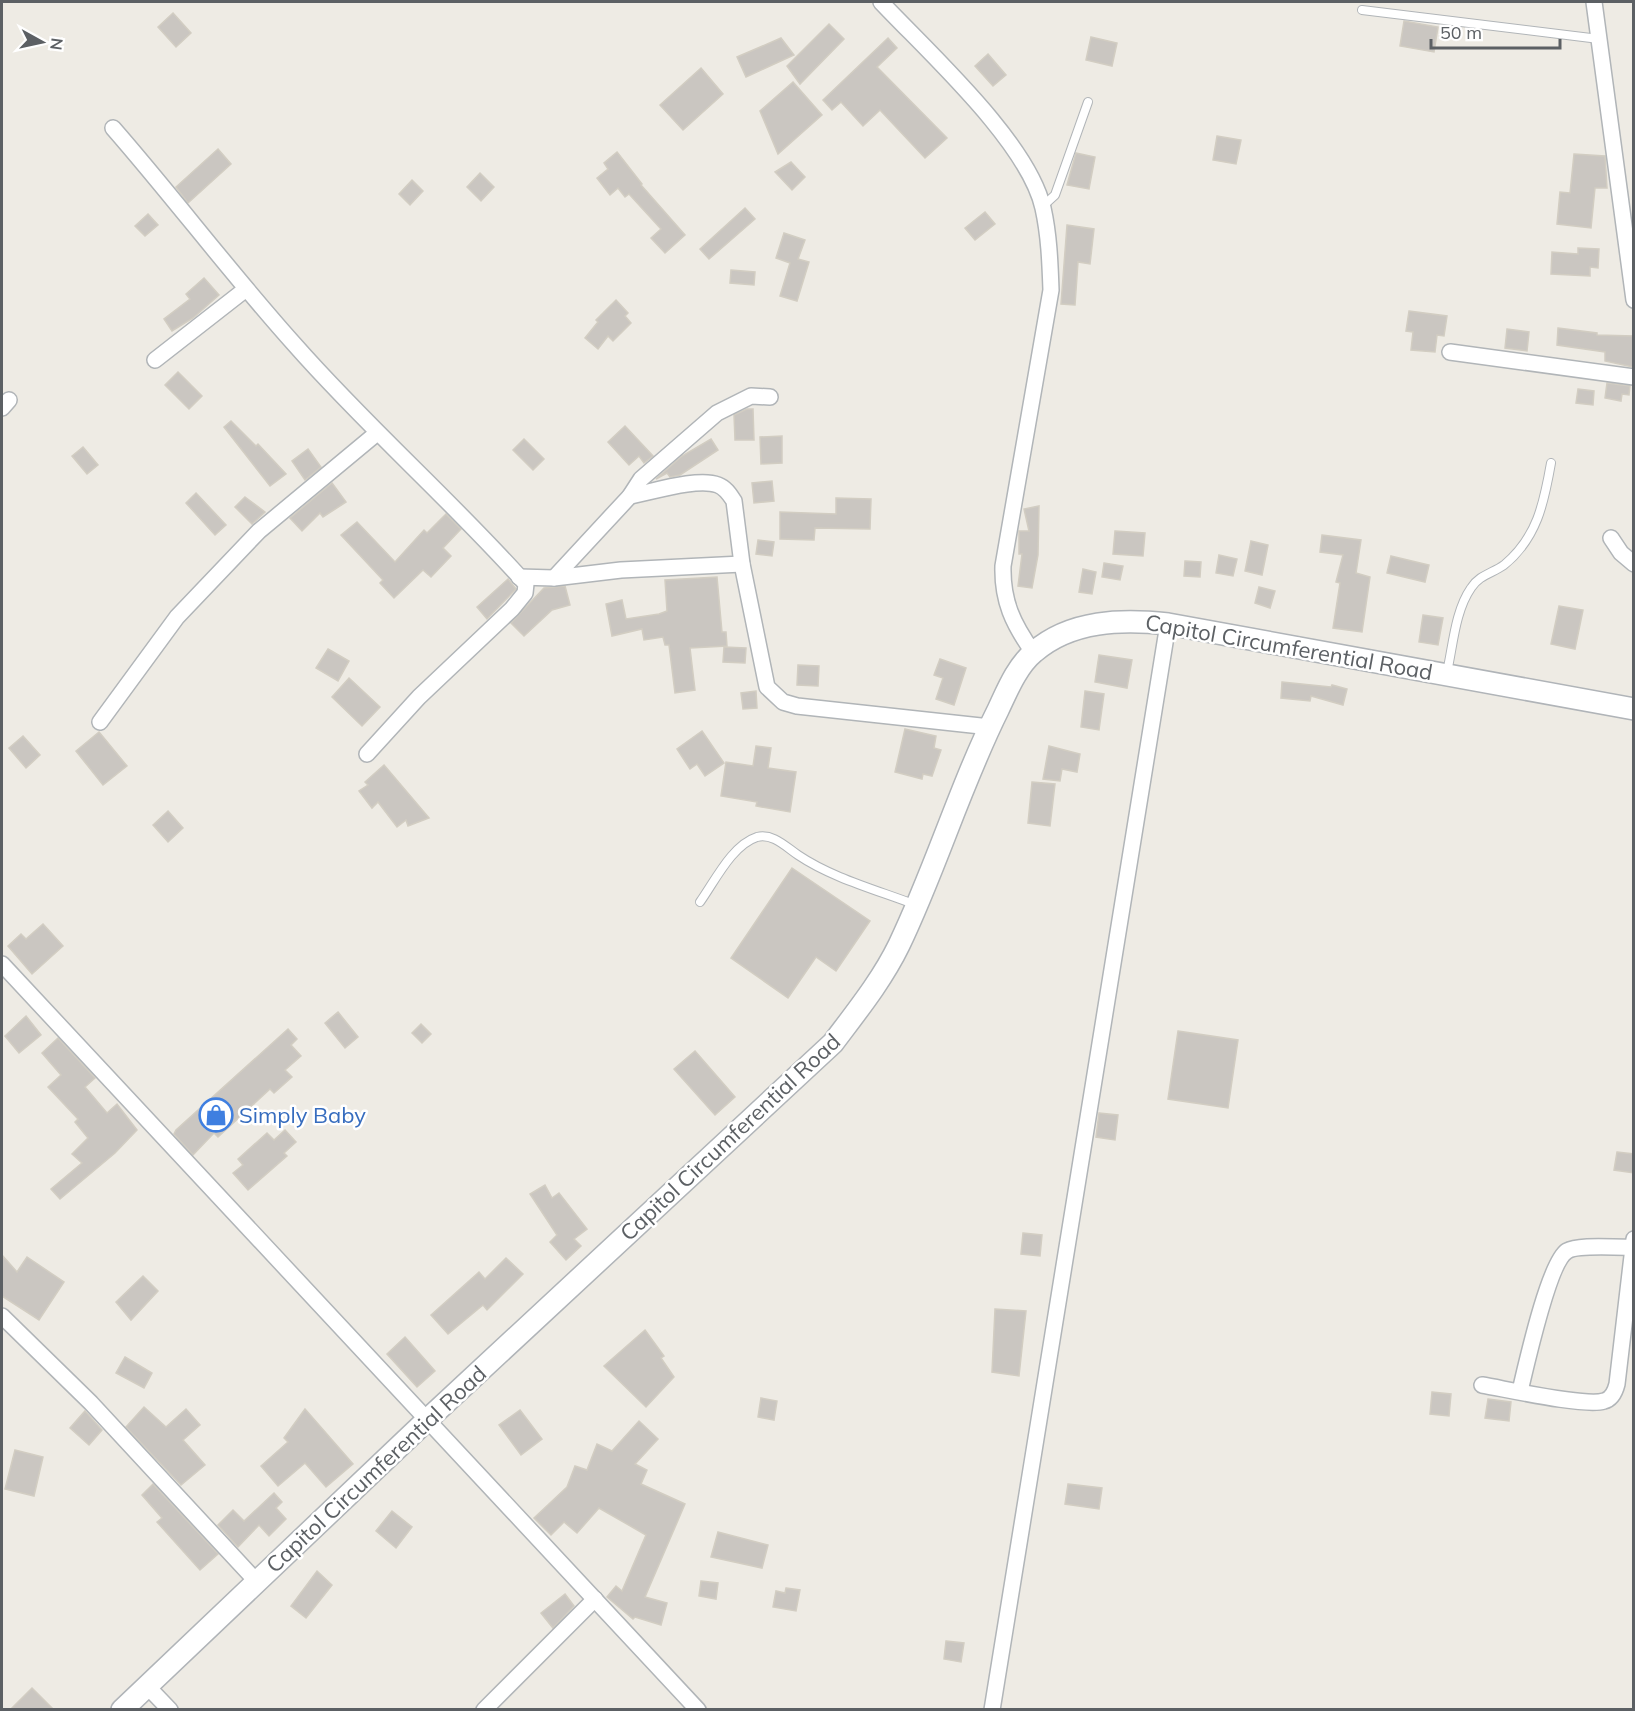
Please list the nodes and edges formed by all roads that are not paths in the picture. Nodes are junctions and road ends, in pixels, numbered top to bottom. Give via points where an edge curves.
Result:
1 (881, 2) edge
2 (1594, 2) edge
3 (1362, 10) dead end
4 (1599, 39) junction
5 (1088, 102) dead end
6 (113, 128) dead end
7 (1043, 206) junction
8 (1631, 272) edge
9 (246, 289) junction
10 (1634, 300) edge
11 (1450, 352) dead end
12 (156, 360) dead end
13 (1634, 377) edge
14 (770, 397) dead end
15 (377, 433) junction
16 (1551, 463) dead end
17 (630, 496) junction
18 (1611, 538) dead end
19 (742, 564) junction
20 (1634, 564) edge
21 (519, 577) junction
22 (554, 578) junction
23 (1168, 624) junction
24 (1033, 652) junction
25 (1447, 675) junction
26 (1634, 709) edge
27 (100, 722) dead end
28 (990, 727) junction
29 (367, 754) dead end
30 (700, 902) dead end
31 (916, 905) junction
32 (2, 964) edge
33 (1633, 1243) edge
34 (2, 1316) edge
35 (1482, 1385) dead end
36 (1520, 1391) junction
37 (427, 1420) junction
38 (257, 1582) junction
39 (594, 1599) junction
40 (147, 1686) junction
41 (122, 1710) edge
42 (170, 1710) edge
43 (484, 1710) edge
44 (698, 1710) edge
45 (992, 1710) edge

1 - 7 street via 991,119 1025,165
2 - 4 street
3 - 4 lane
4 - 8 street
5 - 7 lane via 1055,195
6 - 9 street
7 - 24 street via 1051,290 1003,566 1005,601
8 - 10 street
9 - 12 street
9 - 15 street
11 - 13 street
14 - 17 street via 751,396 717,413 641,479
15 - 21 street
15 - 27 street via 259,531 177,617
16 - 25 lane via 1544,502 1524,546 1471,588 1461,611
17 - 19 street via 702,483 718,485 734,501
17 - 22 street
18 - 20 street
19 - 22 street via 621,570
19 - 28 street via 767,687 773,695 797,706
21 - 22 street
21 - 29 street via 527,589 522,597 419,697
23 - 24 main road, Capitol Circumferential Road via 1097,623 1063,634
23 - 25 main road, Capitol Circumferential Road
23 - 45 street
24 - 28 main road, Capitol Circumferential Road via 1013,679
25 - 26 main road, Capitol Circumferential Road
28 - 31 main road, Capitol Circumferential Road
30 - 31 lane via 736,852 760,836 782,842 824,869
31 - 37 main road, Capitol Circumferential Road via 899,946 870,994 833,1042
32 - 37 street
33 - 36 street via 1576,1248 1559,1258
33 - 36 street via 1614,1394 1607,1401 1587,1402
34 - 38 street via 91,1403
35 - 36 street
37 - 38 main road, Capitol Circumferential Road
37 - 39 street
38 - 40 main road, Capitol Circumferential Road
39 - 43 street
39 - 44 street
40 - 41 main road, Capitol Circumferential Road
40 - 42 street

